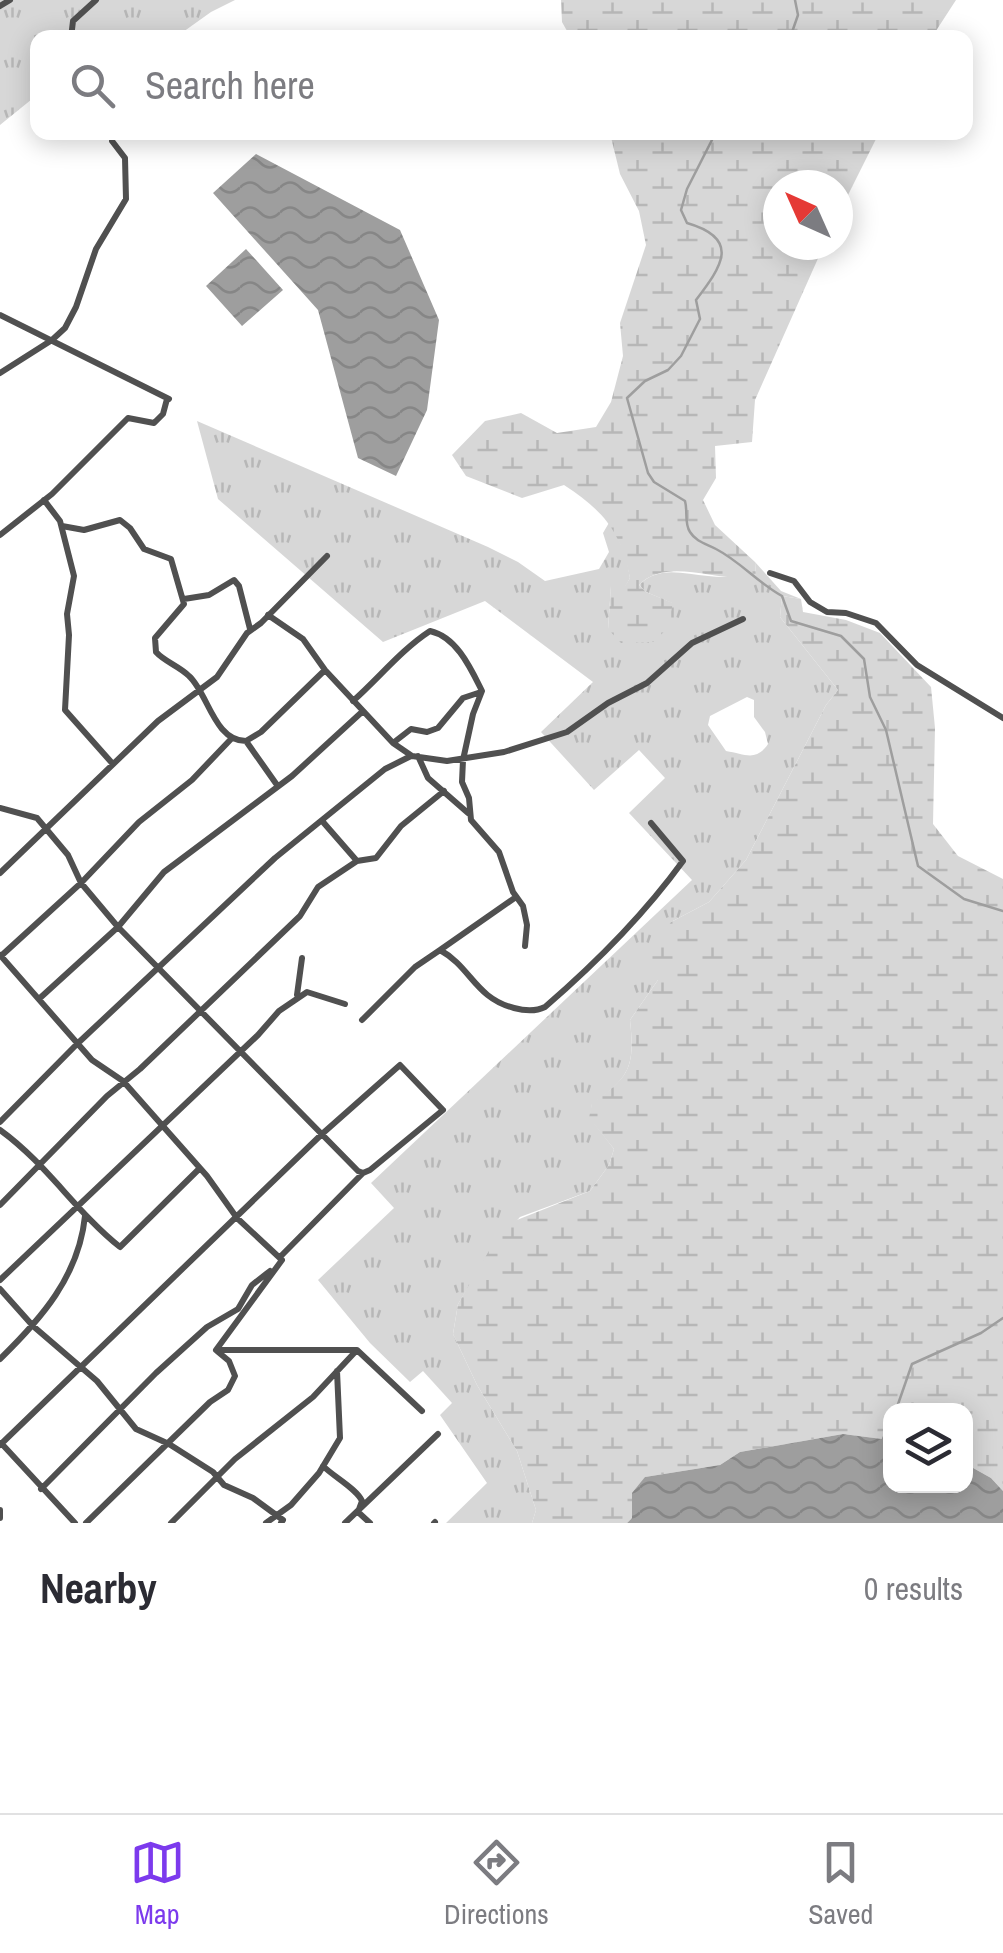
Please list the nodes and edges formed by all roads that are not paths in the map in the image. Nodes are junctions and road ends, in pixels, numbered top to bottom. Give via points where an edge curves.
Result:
1 (10, 0) edge
2 (96, 0) edge
3 (0, 6) edge
4 (72, 30) edge
5 (112, 140) edge
6 (0, 315) edge
7 (52, 340) junction
8 (0, 372) edge
9 (44, 500) junction
10 (62, 526) junction
11 (0, 535) edge
12 (327, 556) dead end
13 (770, 573) dead end
14 (184, 599) junction
15 (268, 615) junction
16 (743, 619) dead end
17 (250, 629) junction
18 (325, 670) junction
19 (200, 689) junction
20 (482, 691) junction
21 (186, 700) junction
22 (204, 701) junction
23 (353, 701) junction
24 (363, 711) junction
25 (1003, 718) edge
26 (232, 738) junction
27 (246, 741) junction
28 (393, 743) junction
29 (415, 756) junction
30 (463, 760) junction
31 (112, 763) junction
32 (277, 784) junction
33 (444, 791) junction
34 (0, 808) edge
35 (469, 814) junction
36 (323, 822) junction
37 (651, 823) dead end
38 (44, 830) junction
39 (357, 861) junction
40 (0, 874) edge
41 (81, 883) junction
42 (516, 897) junction
43 (118, 926) junction
44 (524, 946) dead end
45 (440, 950) junction
46 (0, 956) edge
47 (302, 958) dead end
48 (159, 969) junction
49 (297, 996) junction
50 (40, 998) junction
51 (345, 1004) dead end
52 (200, 1010) junction
53 (362, 1020) dead end
54 (77, 1044) junction
55 (241, 1050) junction
56 (123, 1082) junction
57 (0, 1126) edge
58 (162, 1126) junction
59 (322, 1134) junction
60 (40, 1165) junction
61 (198, 1169) junction
62 (364, 1174) junction
63 (0, 1205) edge
64 (78, 1206) junction
65 (85, 1216) junction
66 (236, 1218) junction
67 (281, 1258) junction
68 (0, 1280) edge
69 (0, 1289) edge
70 (34, 1326) junction
71 (216, 1350) junction
72 (357, 1350) junction
73 (0, 1360) edge
74 (81, 1367) junction
75 (336, 1371) junction
76 (119, 1409) junction
77 (422, 1411) dead end
78 (438, 1434) dead end
79 (0, 1443) edge
80 (170, 1444) junction
81 (323, 1466) junction
82 (217, 1480) junction
83 (41, 1489) junction
84 (0, 1510) edge
85 (358, 1512) junction
86 (276, 1514) junction
87 (0, 1518) edge
88 (75, 1523) edge
89 (86, 1523) edge
90 (171, 1523) edge
91 (266, 1523) edge
92 (281, 1523) edge
93 (345, 1523) edge
94 (370, 1523) edge

1 - 3 street
2 - 4 street
5 - 7 street via 125,158 126,199 96,249 65,328
6 - 7 street
7 - 8 street
7 - 9 street via 169,399 154,423 128,418
9 - 10 street
9 - 11 street
10 - 14 street via 84,530 123,521 144,549 171,560
10 - 31 street via 74,576 65,710
12 - 15 street
13 - 25 street via 794,581 827,612 876,623 917,665
14 - 17 street via 209,595 234,580
14 - 19 street via 154,645
15 - 17 street
15 - 18 street via 303,639
16 - 30 street via 692,643 647,683 566,732
17 - 19 street
18 - 23 street
18 - 27 street
19 - 21 street
19 - 22 street
20 - 23 street via 464,657 433,631
20 - 28 street via 464,698 438,728 411,729
20 - 30 street
21 - 22 street
21 - 31 street
22 - 26 street
23 - 24 street
24 - 28 street
24 - 32 street
26 - 27 street
26 - 41 street
27 - 32 street
28 - 29 street
29 - 30 street
29 - 33 street
29 - 36 street via 385,768
30 - 35 street
31 - 38 street
32 - 43 street via 164,872
33 - 35 street
33 - 39 street via 401,826 376,858
34 - 38 street via 38,818
35 - 42 street via 503,858
36 - 39 street
36 - 48 street via 275,858
37 - 45 street via 683,861 604,954 545,1007 525,1010 492,1000
38 - 40 street
38 - 41 street via 68,855
39 - 52 street via 318,887 300,916
41 - 43 street
41 - 46 street
42 - 44 street via 526,915
42 - 45 street
43 - 48 street
43 - 50 street
45 - 53 street
46 - 50 street
47 - 49 street
48 - 52 street
48 - 54 street
49 - 51 street via 310,992
49 - 55 street
50 - 54 street
52 - 55 street
52 - 56 street
54 - 56 street
54 - 57 street
55 - 58 street
55 - 59 street
56 - 58 street
56 - 60 street
57 - 60 street
58 - 61 street
58 - 64 street
59 - 62 street
59 - 62 street via 400,1065 443,1110
59 - 66 street
60 - 63 street
60 - 64 street
61 - 65 street via 120,1248
61 - 66 street
62 - 67 street
64 - 65 street
64 - 68 street
65 - 70 street via 70,1272
66 - 67 street
66 - 74 street
67 - 71 street
67 - 76 street via 238,1309 207,1327
69 - 70 street
70 - 73 street
70 - 74 street
71 - 72 street
71 - 80 street via 235,1376
72 - 75 street
72 - 77 street
74 - 76 street
74 - 79 street
75 - 81 street via 340,1438
75 - 82 street
76 - 80 street via 136,1429
76 - 83 street
78 - 85 street
79 - 83 street
80 - 82 street
80 - 89 street
81 - 85 street via 358,1492
81 - 86 street
82 - 86 street
82 - 90 street
83 - 88 street
84 - 87 street
85 - 93 street
85 - 94 street
86 - 91 street
86 - 92 street

